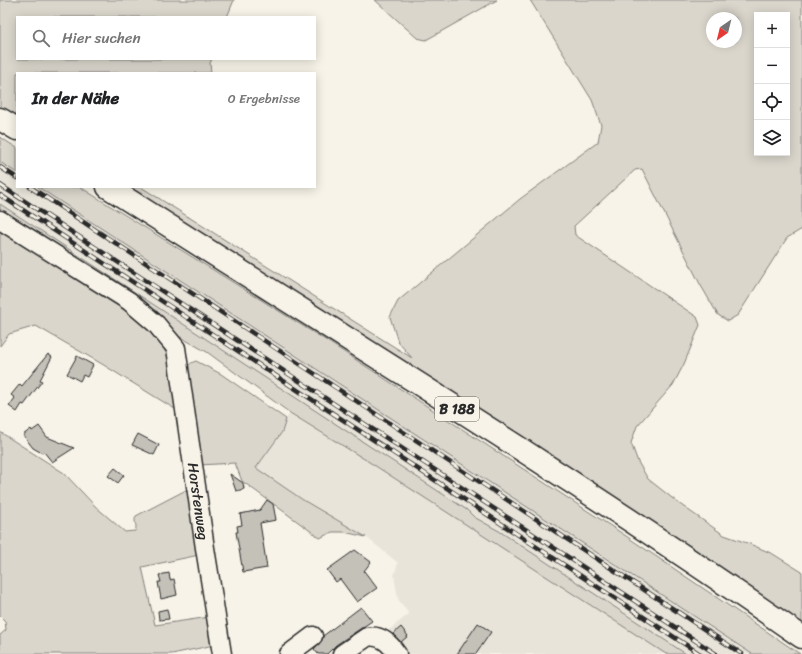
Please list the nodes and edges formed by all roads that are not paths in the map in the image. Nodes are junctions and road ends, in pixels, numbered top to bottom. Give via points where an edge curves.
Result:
1 (0, 118) edge
2 (16, 128) edge
3 (110, 188) edge
4 (0, 220) edge
5 (313, 636) dead end
6 (802, 637) edge
7 (222, 654) edge
8 (289, 654) edge
9 (342, 654) edge
10 (397, 654) edge

1 - 2 main road
3 - 6 main road, B 188 via 579,487
4 - 7 street, Horstenweg via 129,301 156,324 176,348 204,548
5 - 8 street
9 - 10 street via 372,636 382,638

